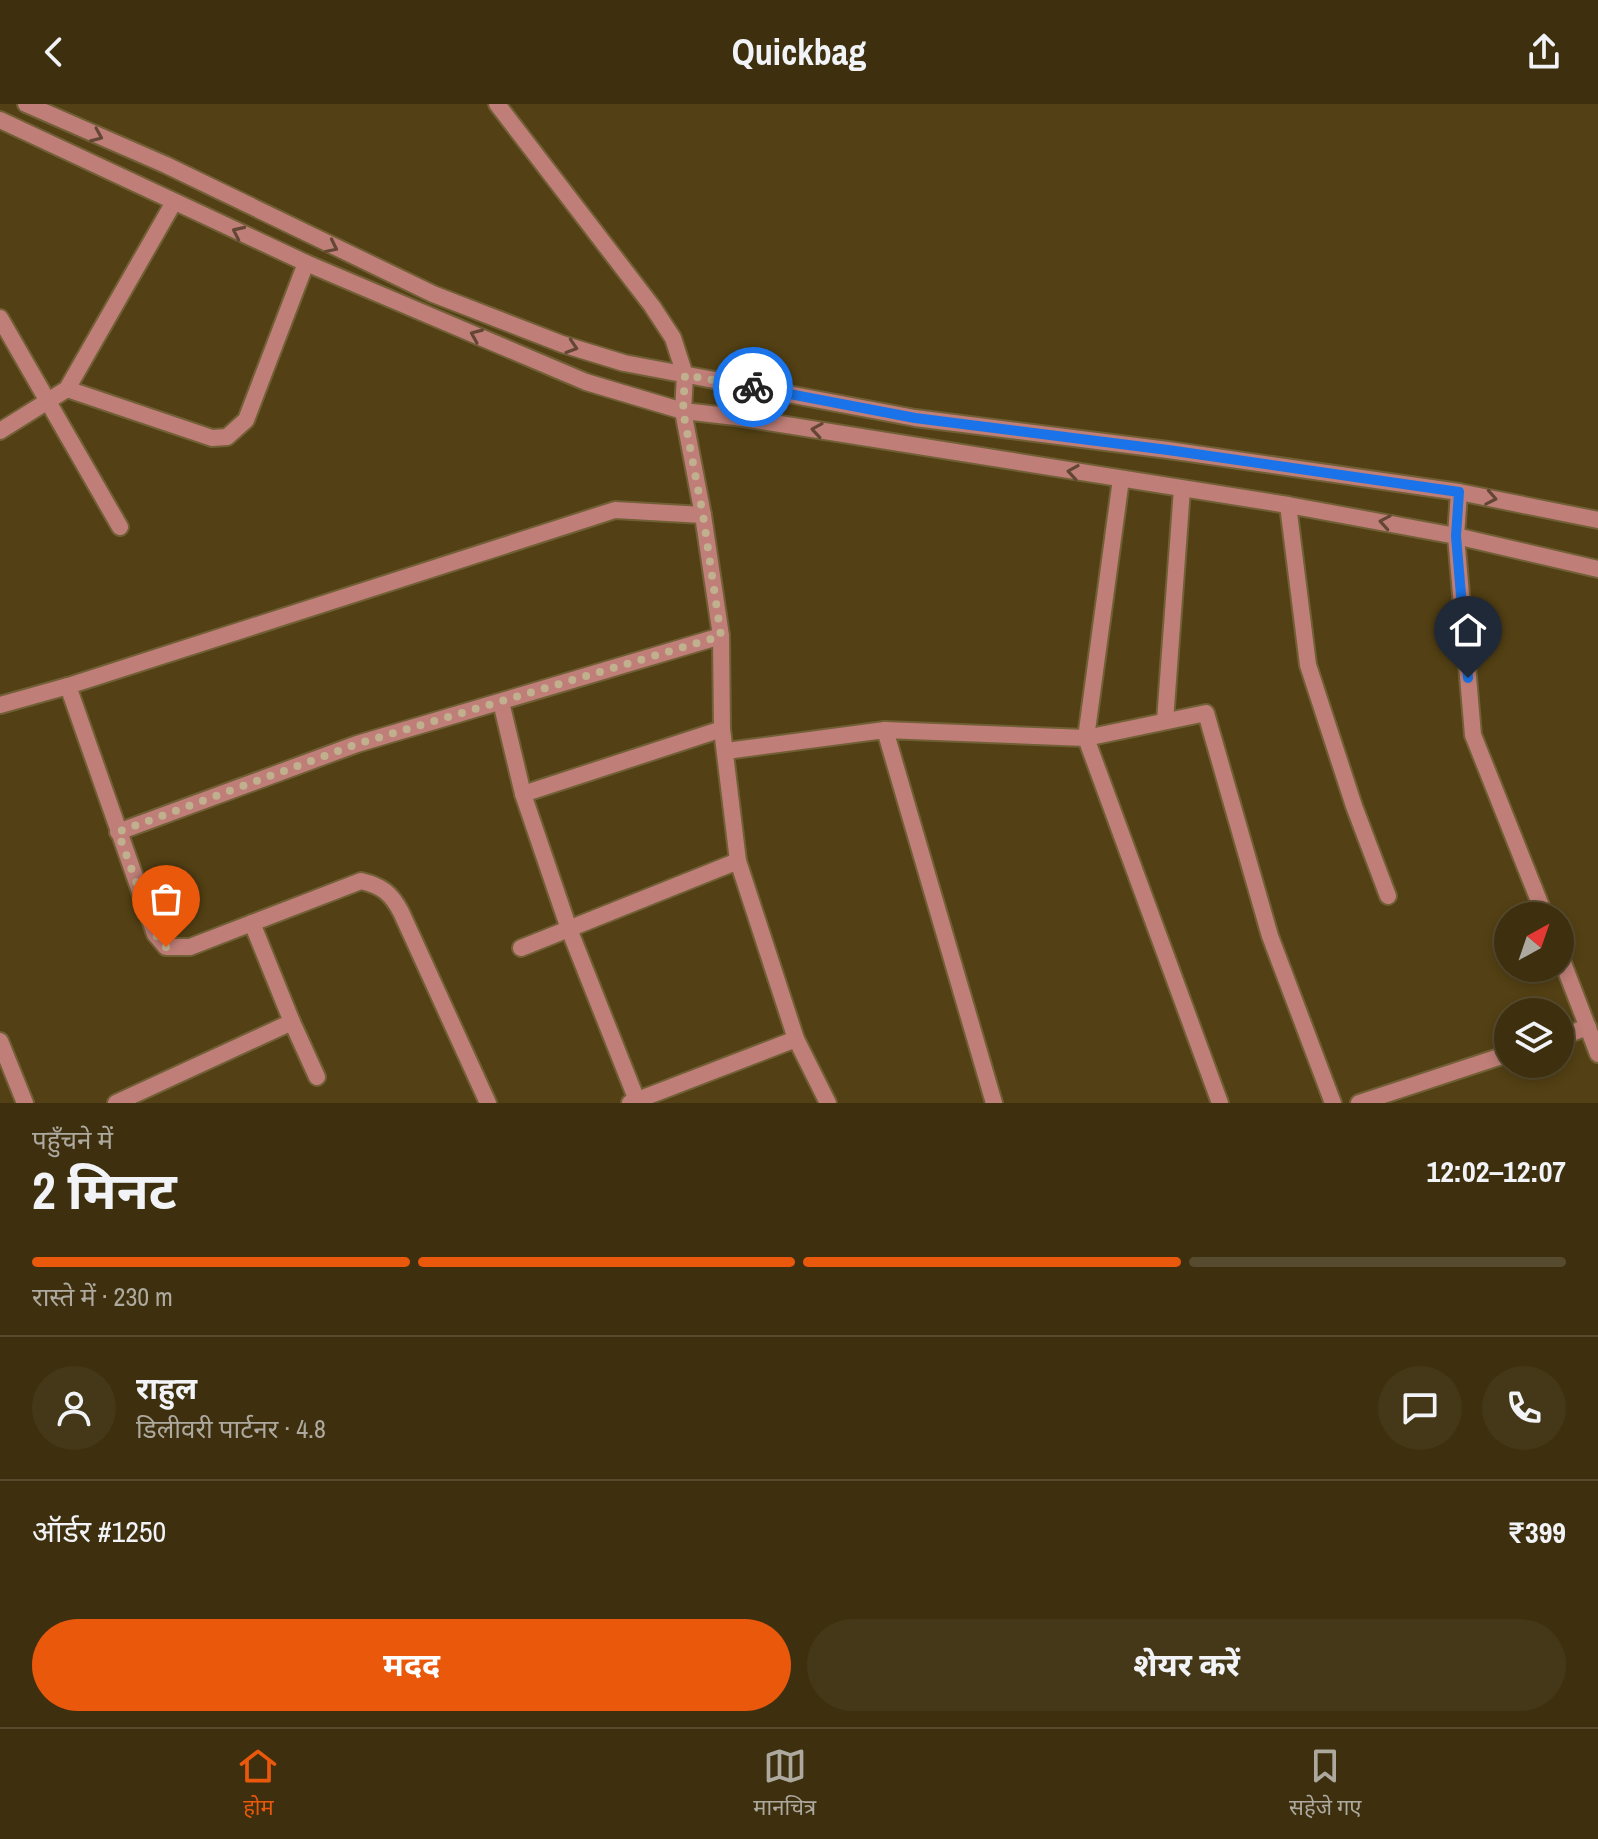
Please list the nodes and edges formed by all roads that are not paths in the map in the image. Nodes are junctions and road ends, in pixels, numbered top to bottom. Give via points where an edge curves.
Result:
1 (26, 104) edge
2 (497, 104) edge
3 (0, 120) edge
4 (174, 202) junction
5 (306, 263) junction
6 (0, 318) edge
7 (685, 375) junction
8 (67, 389) junction
9 (46, 403) junction
10 (683, 411) junction
11 (0, 431) edge
12 (1121, 479) junction
13 (1182, 489) junction
14 (1459, 492) junction
15 (1288, 505) junction
16 (703, 515) junction
17 (1598, 520) edge
18 (120, 527) dead end
19 (1456, 536) junction
20 (1598, 569) edge
21 (721, 636) junction
22 (68, 686) junction
23 (501, 702) junction
24 (0, 705) edge
25 (1165, 721) junction
26 (722, 729) junction
27 (885, 730) junction
28 (1086, 738) junction
29 (726, 751) junction
30 (523, 794) junction
31 (118, 832) junction
32 (738, 861) junction
33 (1388, 896) dead end
34 (1539, 902) edge
35 (252, 923) junction
36 (569, 929) junction
37 (521, 948) dead end
38 (1570, 982) edge
39 (292, 1022) junction
40 (1588, 1027) junction
41 (1574, 1032) edge
42 (796, 1039) junction
43 (0, 1041) edge
44 (1598, 1054) edge
45 (1494, 1059) edge
46 (317, 1077) dead end
47 (635, 1102) edge
48 (25, 1103) edge
49 (116, 1103) edge
50 (488, 1103) edge
51 (828, 1103) edge
52 (994, 1103) edge
53 (1220, 1103) edge
54 (1333, 1103) edge
55 (1359, 1103) edge

1 -> 7 street via 433,294 562,344
2 - 7 street via 652,306 673,338
3 - 4 street
5 -> 4 street
4 - 8 street
5 - 8 street via 246,420 227,437 212,438
10 -> 5 street via 586,382
6 - 9 street
7 - 10 street
7 - 14 street via 915,418
8 - 9 street
9 - 11 street
9 - 18 street
12 -> 10 street
10 - 16 street
12 - 13 street
12 - 28 street
13 - 15 street
13 - 25 street
14 -> 17 street
14 - 19 street
19 -> 15 street
15 - 33 street via 1308,665
16 - 21 street
16 - 22 street via 615,510
19 - 20 street
19 - 34 street via 1473,735
21 - 23 street
21 - 26 street
22 - 24 street
22 - 31 street
23 - 30 street
23 - 31 street via 357,744
25 - 28 street
25 - 54 street via 1206,713 1270,936
26 - 29 street
26 - 30 street
27 - 28 street
27 - 29 street
27 - 52 street
28 - 53 street
29 - 32 street
30 - 36 street
31 - 35 street via 155,934 166,947 190,947
32 - 36 street
32 - 42 street
35 - 39 street
35 - 50 street via 361,881 379,885 401,912
36 - 37 street
36 - 47 street
38 - 40 street
39 - 46 street
39 - 49 street
40 - 41 street
40 - 44 street
42 - 47 street
42 - 51 street
43 - 48 street
45 - 55 street

